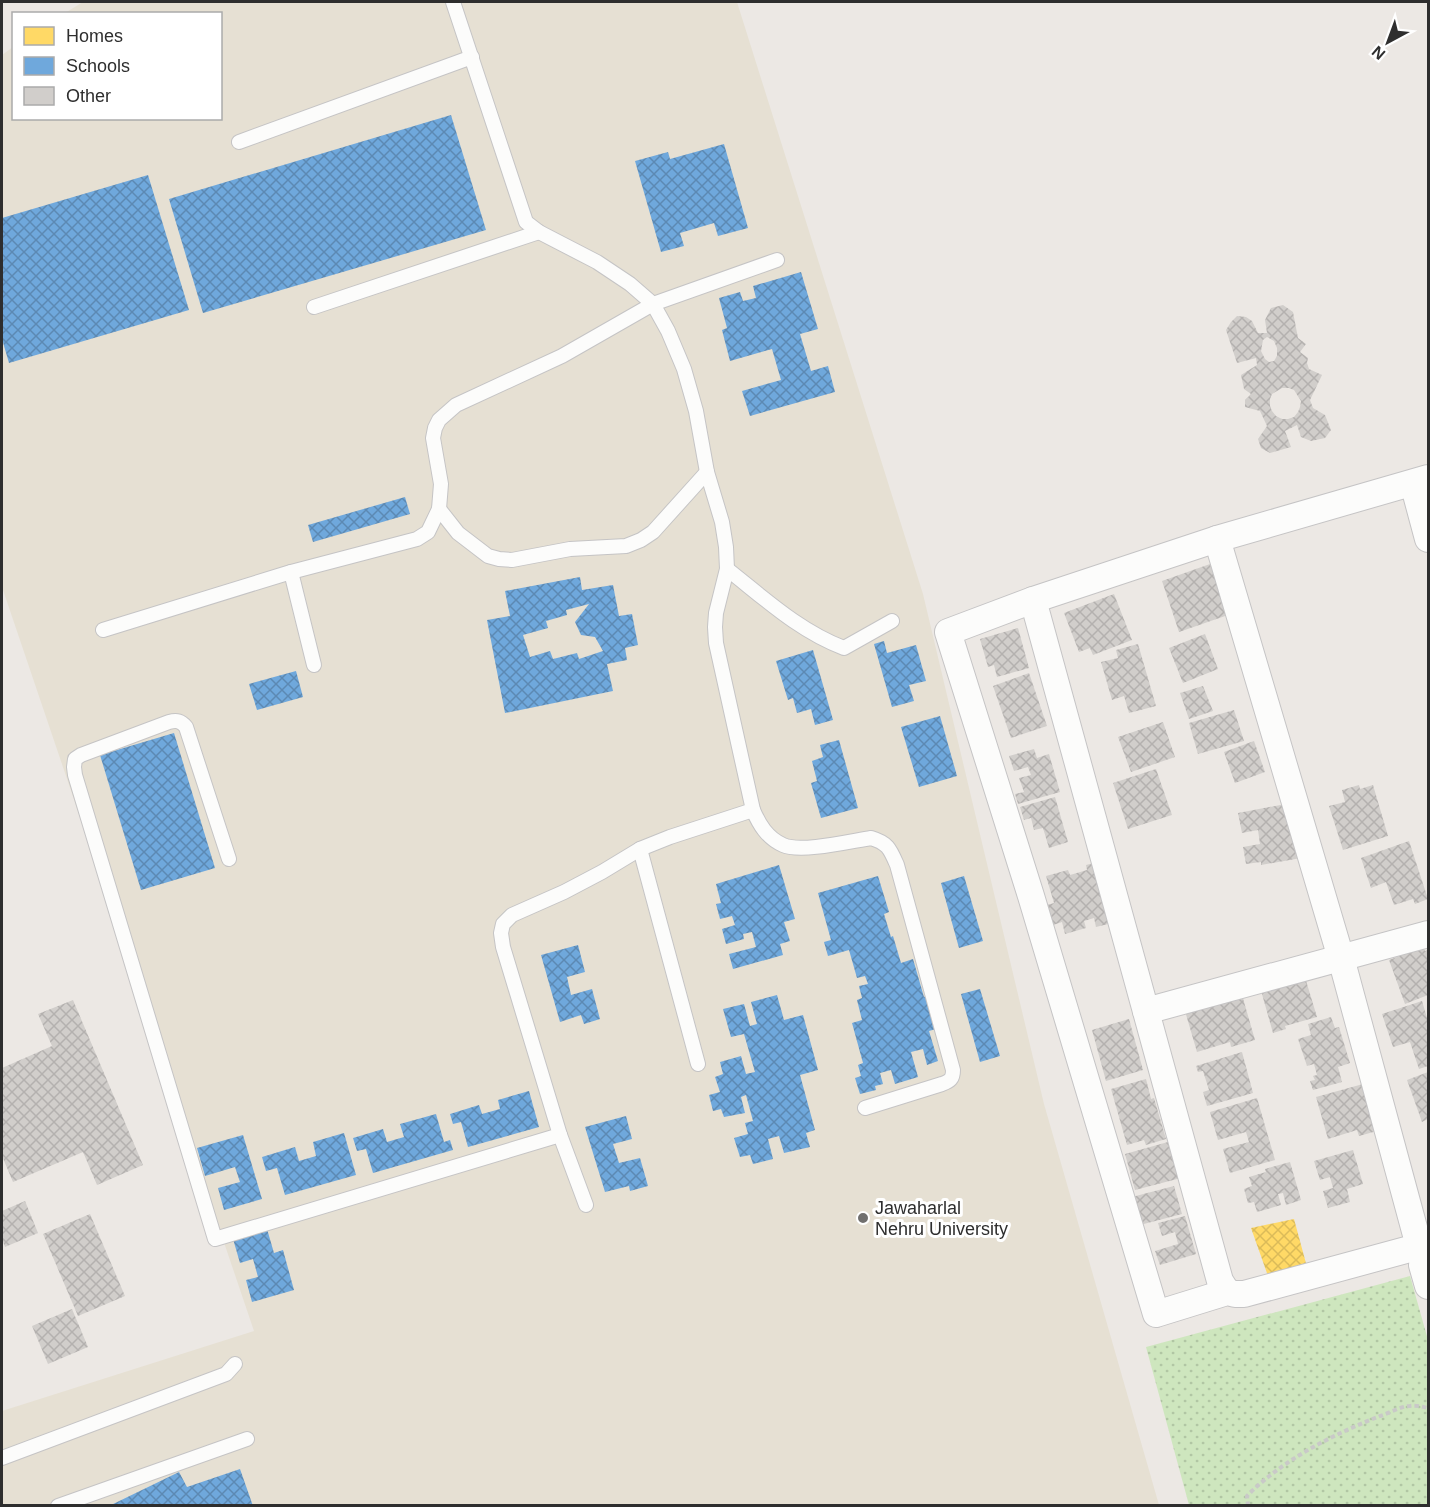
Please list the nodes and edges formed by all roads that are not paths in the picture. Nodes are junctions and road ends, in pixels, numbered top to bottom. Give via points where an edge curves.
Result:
1 (453, 2) edge
2 (472, 57) junction
3 (240, 142) dead end
4 (539, 232) junction
5 (777, 260) dead end
6 (653, 304) junction
7 (314, 307) dead end
8 (707, 472) junction
9 (1421, 480) edge
10 (439, 509) junction
11 (1217, 538) junction
12 (1428, 539) edge
13 (727, 569) junction
14 (291, 572) junction
15 (1033, 600) junction
16 (892, 621) dead end
17 (103, 630) dead end
18 (314, 665) dead end
19 (753, 810) junction
20 (640, 849) junction
21 (229, 859) dead end
22 (1428, 934) edge
23 (1341, 958) junction
24 (1146, 1011) junction
25 (698, 1064) dead end
26 (865, 1108) dead end
27 (560, 1135) junction
28 (586, 1205) dead end
29 (1424, 1260) edge
30 (1227, 1292) junction
31 (235, 1364) dead end
32 (247, 1439) dead end
33 (2, 1458) edge
34 (58, 1506) edge

1 - 2 lane
2 - 3 lane
2 - 4 lane via 526,222
4 - 6 lane via 597,262
4 - 7 lane
5 - 6 lane
6 - 8 lane via 684,369
6 - 10 lane via 562,356 447,412 439,420 433,438 441,484
8 - 10 lane via 653,532 626,546 499,559 488,556 458,533
8 - 13 lane via 722,522
9 - 11 street
9 - 12 street
10 - 14 lane via 428,532 417,539
11 - 15 street
11 - 23 street
13 - 16 lane via 798,625 843,648
13 - 19 lane via 716,614 716,643
14 - 17 lane
14 - 18 lane
15 - 24 street
15 - 30 street via 951,630 949,637 1156,1314
19 - 20 lane
19 - 26 lane via 768,835 783,845 799,848 872,838 890,849 897,865 953,1076 942,1084
20 - 25 lane
20 - 27 lane via 564,892 512,915 503,924 503,947
21 - 27 lane via 182,722 169,722 75,759 75,774 215,1239
22 - 23 street
23 - 24 street
23 - 29 street
24 - 30 street via 1220,1281
27 - 28 lane
29 - 30 street via 1244,1294
31 - 33 lane via 226,1374
32 - 34 lane

